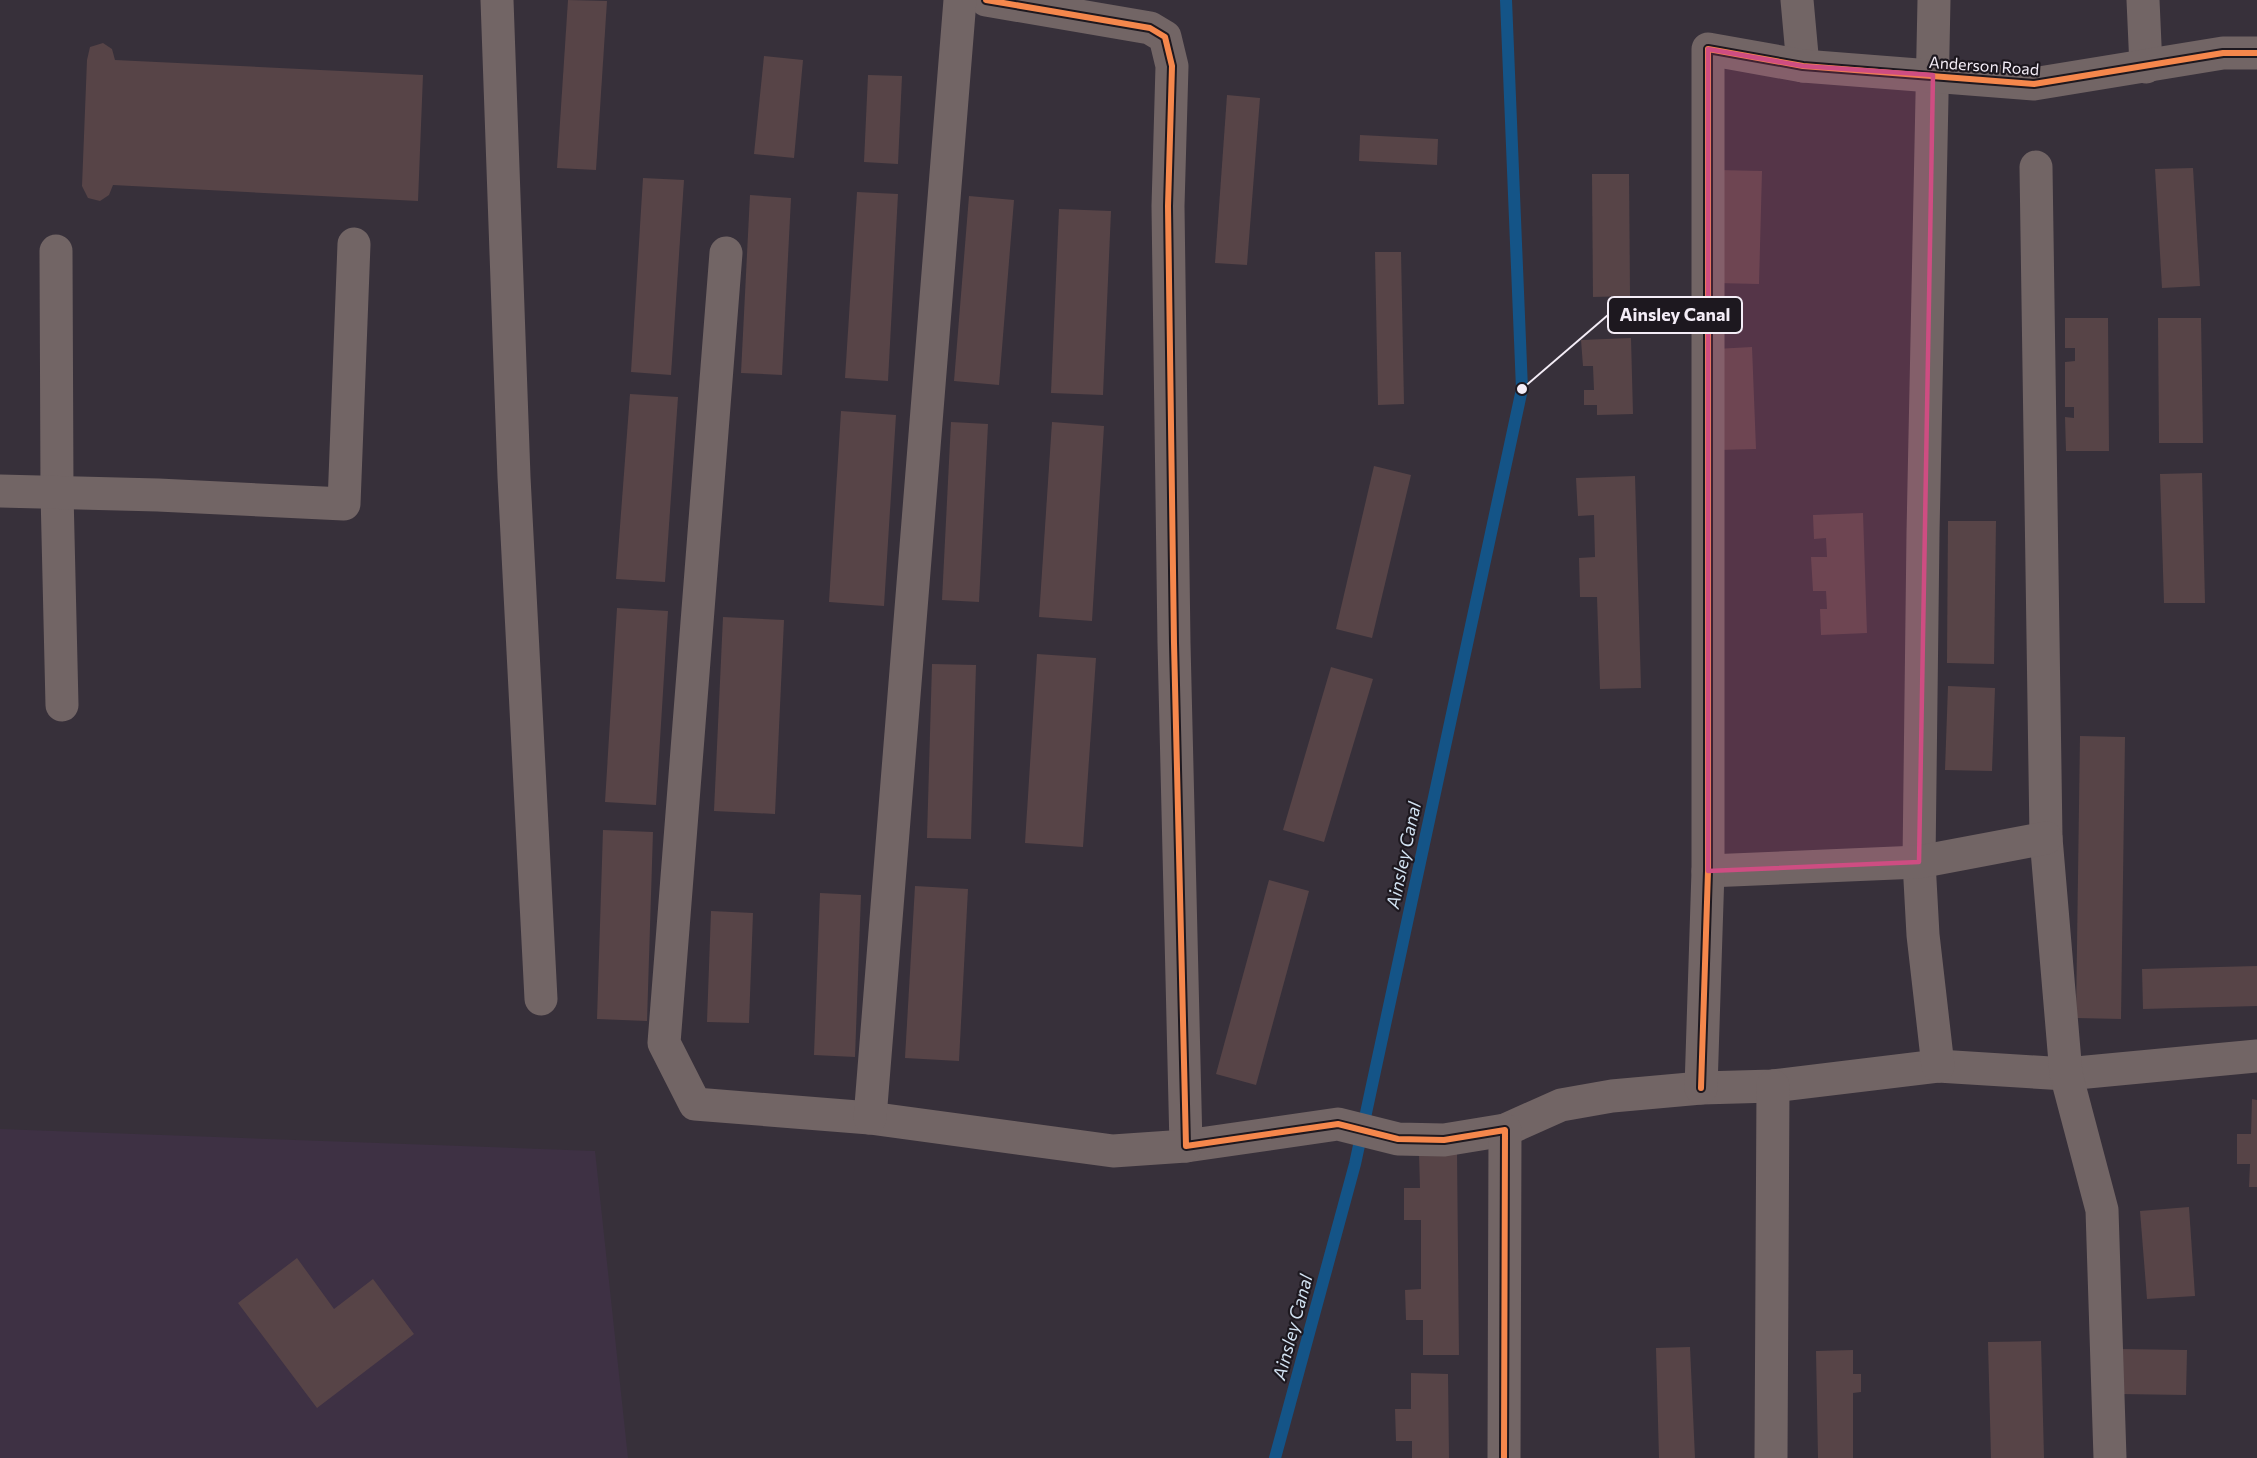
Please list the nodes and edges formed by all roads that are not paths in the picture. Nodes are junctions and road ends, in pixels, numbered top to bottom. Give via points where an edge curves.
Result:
1 (497, 0) edge
2 (960, 0) edge
3 (986, 0) edge
4 (1797, 0) edge
5 (1934, 0) edge
6 (2143, 0) edge
7 (2257, 31) edge
8 (2223, 53) junction
9 (2257, 53) edge
10 (1803, 66) junction
11 (2146, 67) junction
12 (1933, 75) junction
13 (2037, 167) dead end
14 (354, 244) dead end
15 (56, 251) dead end
16 (726, 253) dead end
17 (0, 491) edge
18 (57, 493) junction
19 (62, 705) dead end
20 (2046, 838) junction
21 (1919, 862) junction
22 (1708, 871) junction
23 (541, 999) dead end
24 (2257, 1056) edge
25 (1938, 1066) junction
26 (2066, 1074) junction
27 (1773, 1086) junction
28 (1701, 1088) junction
29 (870, 1118) junction
30 (1505, 1130) junction
31 (1186, 1146) junction
32 (1504, 1458) edge
33 (1771, 1458) edge
34 (2110, 1458) edge

1 - 23 street via 514,477
2 - 29 street
3 - 31 street via 1150,28 1165,37 1172,66 1168,206
4 - 10 street
5 - 12 street
6 - 11 street
7 - 8 street, Anderson Road
8 - 9 street, Anderson Road
8 - 11 street, Anderson Road
10 - 12 street, Anderson Road
10 - 22 street, Anderson Road via 1708,49
11 - 12 street, Anderson Road via 2034,84
12 - 21 street
13 - 20 street
14 - 18 street via 344,504
15 - 18 street
16 - 29 street via 664,1043 695,1104
17 - 18 street
18 - 19 street
20 - 21 street
20 - 26 street
21 - 22 street
21 - 25 street
22 - 28 street
24 - 26 street
25 - 26 street
25 - 27 street
26 - 34 street via 2102,1210
27 - 28 street
27 - 33 street
28 - 30 street via 1561,1105
29 - 31 street via 1113,1151
30 - 31 street via 1444,1140 1398,1139 1338,1124
30 - 32 street

